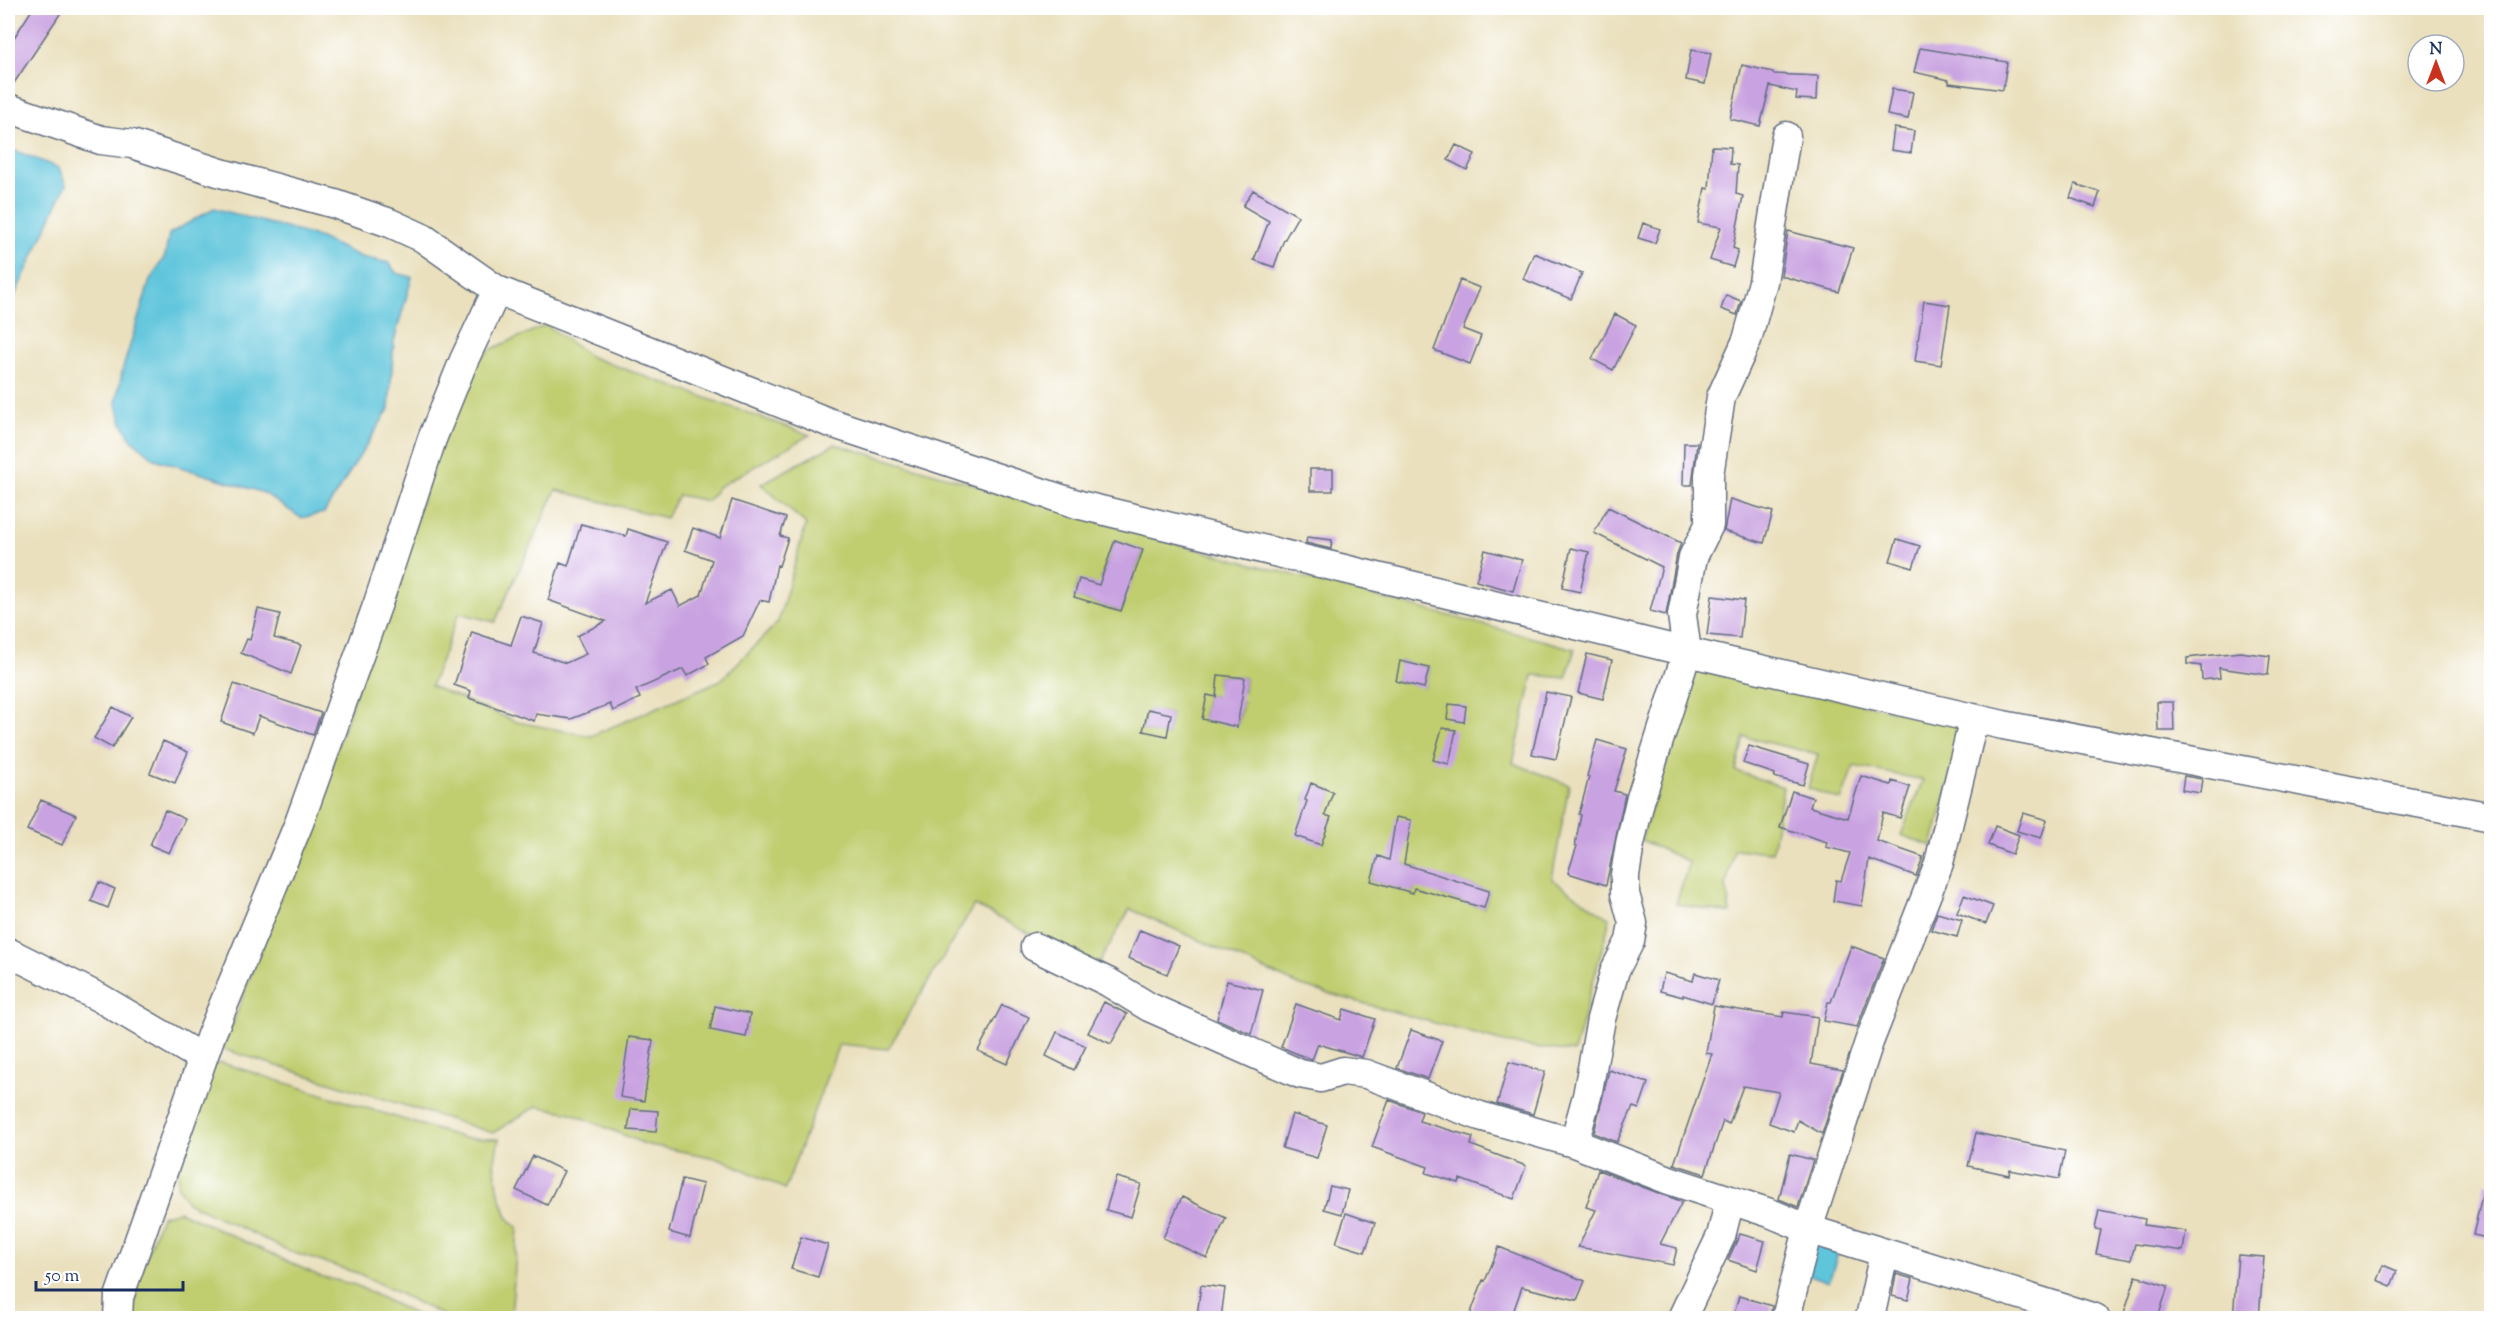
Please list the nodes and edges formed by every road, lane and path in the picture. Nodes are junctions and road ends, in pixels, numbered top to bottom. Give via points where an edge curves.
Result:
1 (8, 108) edge
2 (1786, 136) dead end
3 (497, 290) junction
4 (1687, 652) junction
5 (1974, 718) junction
6 (2492, 817) edge
7 (1035, 947) dead end
8 (8, 952) edge
9 (202, 1058) junction
10 (1574, 1143) junction
11 (1730, 1200) junction
12 (1808, 1229) junction
13 (1884, 1253) junction
14 (2035, 1309) edge
15 (118, 1318) edge
16 (1682, 1318) edge
17 (1786, 1318) edge
18 (1870, 1318) edge
19 (2095, 1318) edge

1 - 3 street via 100,140 132,144 390,223 423,238
2 - 4 street via 1763,282 1747,340 1721,397 1709,475 1709,525 1693,556 1682,615
3 - 4 street via 828,422 1080,505
3 - 9 street via 432,440 299,823
4 - 5 street
4 - 10 street via 1640,801 1625,875 1625,894 1633,922 1630,941 1616,970 1601,1019
5 - 6 street
5 - 12 street via 1939,863 1869,1042
7 - 10 street via 1108,982 1149,1007 1300,1074 1321,1078 1343,1071 1366,1074 1480,1116
8 - 9 street via 100,998
9 - 15 street via 119,1297
10 - 11 street
11 - 12 street
11 - 16 street via 1720,1236
12 - 13 street
12 - 17 street
13 - 14 street
13 - 18 street
14 - 19 street

